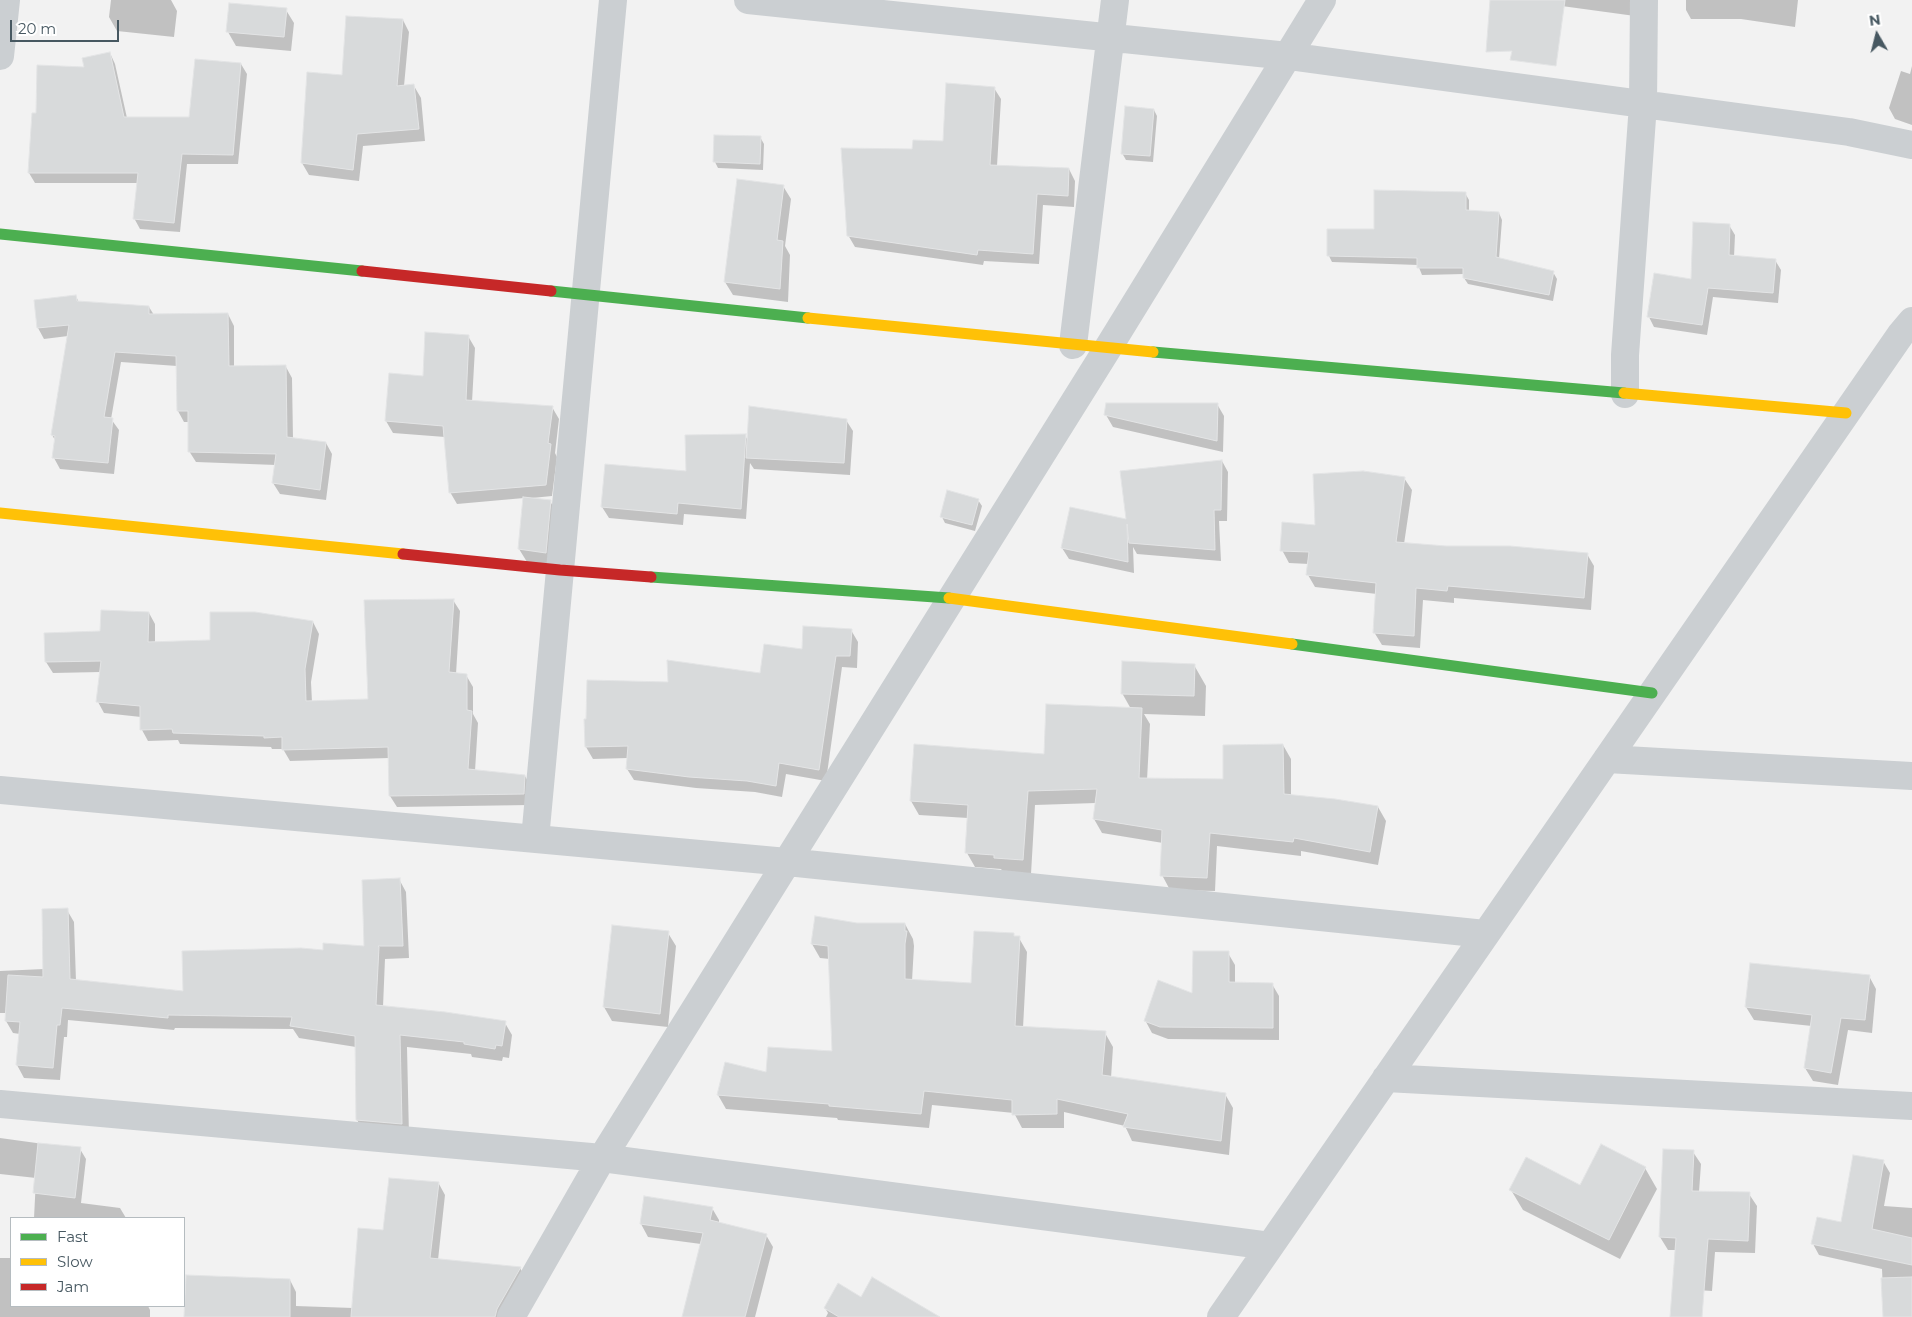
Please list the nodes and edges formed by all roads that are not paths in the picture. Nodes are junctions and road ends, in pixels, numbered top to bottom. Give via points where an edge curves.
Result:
1 (6, 0) edge
2 (613, 0) edge
3 (748, 0) edge
4 (1115, 0) edge
5 (1322, 0) edge
6 (1644, 0) edge
7 (1110, 38) junction
8 (0, 56) edge
9 (1288, 56) junction
10 (1643, 104) junction
11 (1912, 145) edge
12 (0, 234) edge
13 (586, 294) junction
14 (1912, 320) edge
15 (1073, 345) junction
16 (1108, 348) junction
17 (1625, 394) junction
18 (1846, 414) junction
19 (0, 512) edge
20 (560, 570) junction
21 (952, 598) junction
22 (1652, 693) junction
23 (1607, 759) junction
24 (1912, 776) edge
25 (0, 790) edge
26 (535, 839) junction
27 (787, 862) junction
28 (1485, 934) junction
29 (1386, 1078) junction
30 (0, 1104) edge
31 (1912, 1106) edge
32 (602, 1158) junction
33 (1270, 1246) junction
34 (511, 1317) edge
35 (1220, 1317) edge

1 - 8 street
2 - 13 street
3 - 7 street
4 - 7 street
5 - 9 street
6 - 10 street
7 - 9 street
7 - 15 street
9 - 10 street
9 - 16 street
10 - 11 street via 1849,132
10 - 17 street
12 - 13 street
13 - 15 street
13 - 20 street
14 - 18 street
15 - 16 street
16 - 17 street
16 - 21 street
17 - 18 street
18 - 22 street
19 - 20 street
20 - 21 street
20 - 26 street
21 - 22 street
21 - 27 street
22 - 23 street
23 - 24 street
23 - 28 street
25 - 26 street
26 - 27 street
27 - 28 street
27 - 32 street
28 - 29 street
29 - 31 street
29 - 33 street
30 - 32 street
32 - 33 street
32 - 34 street
33 - 35 street

